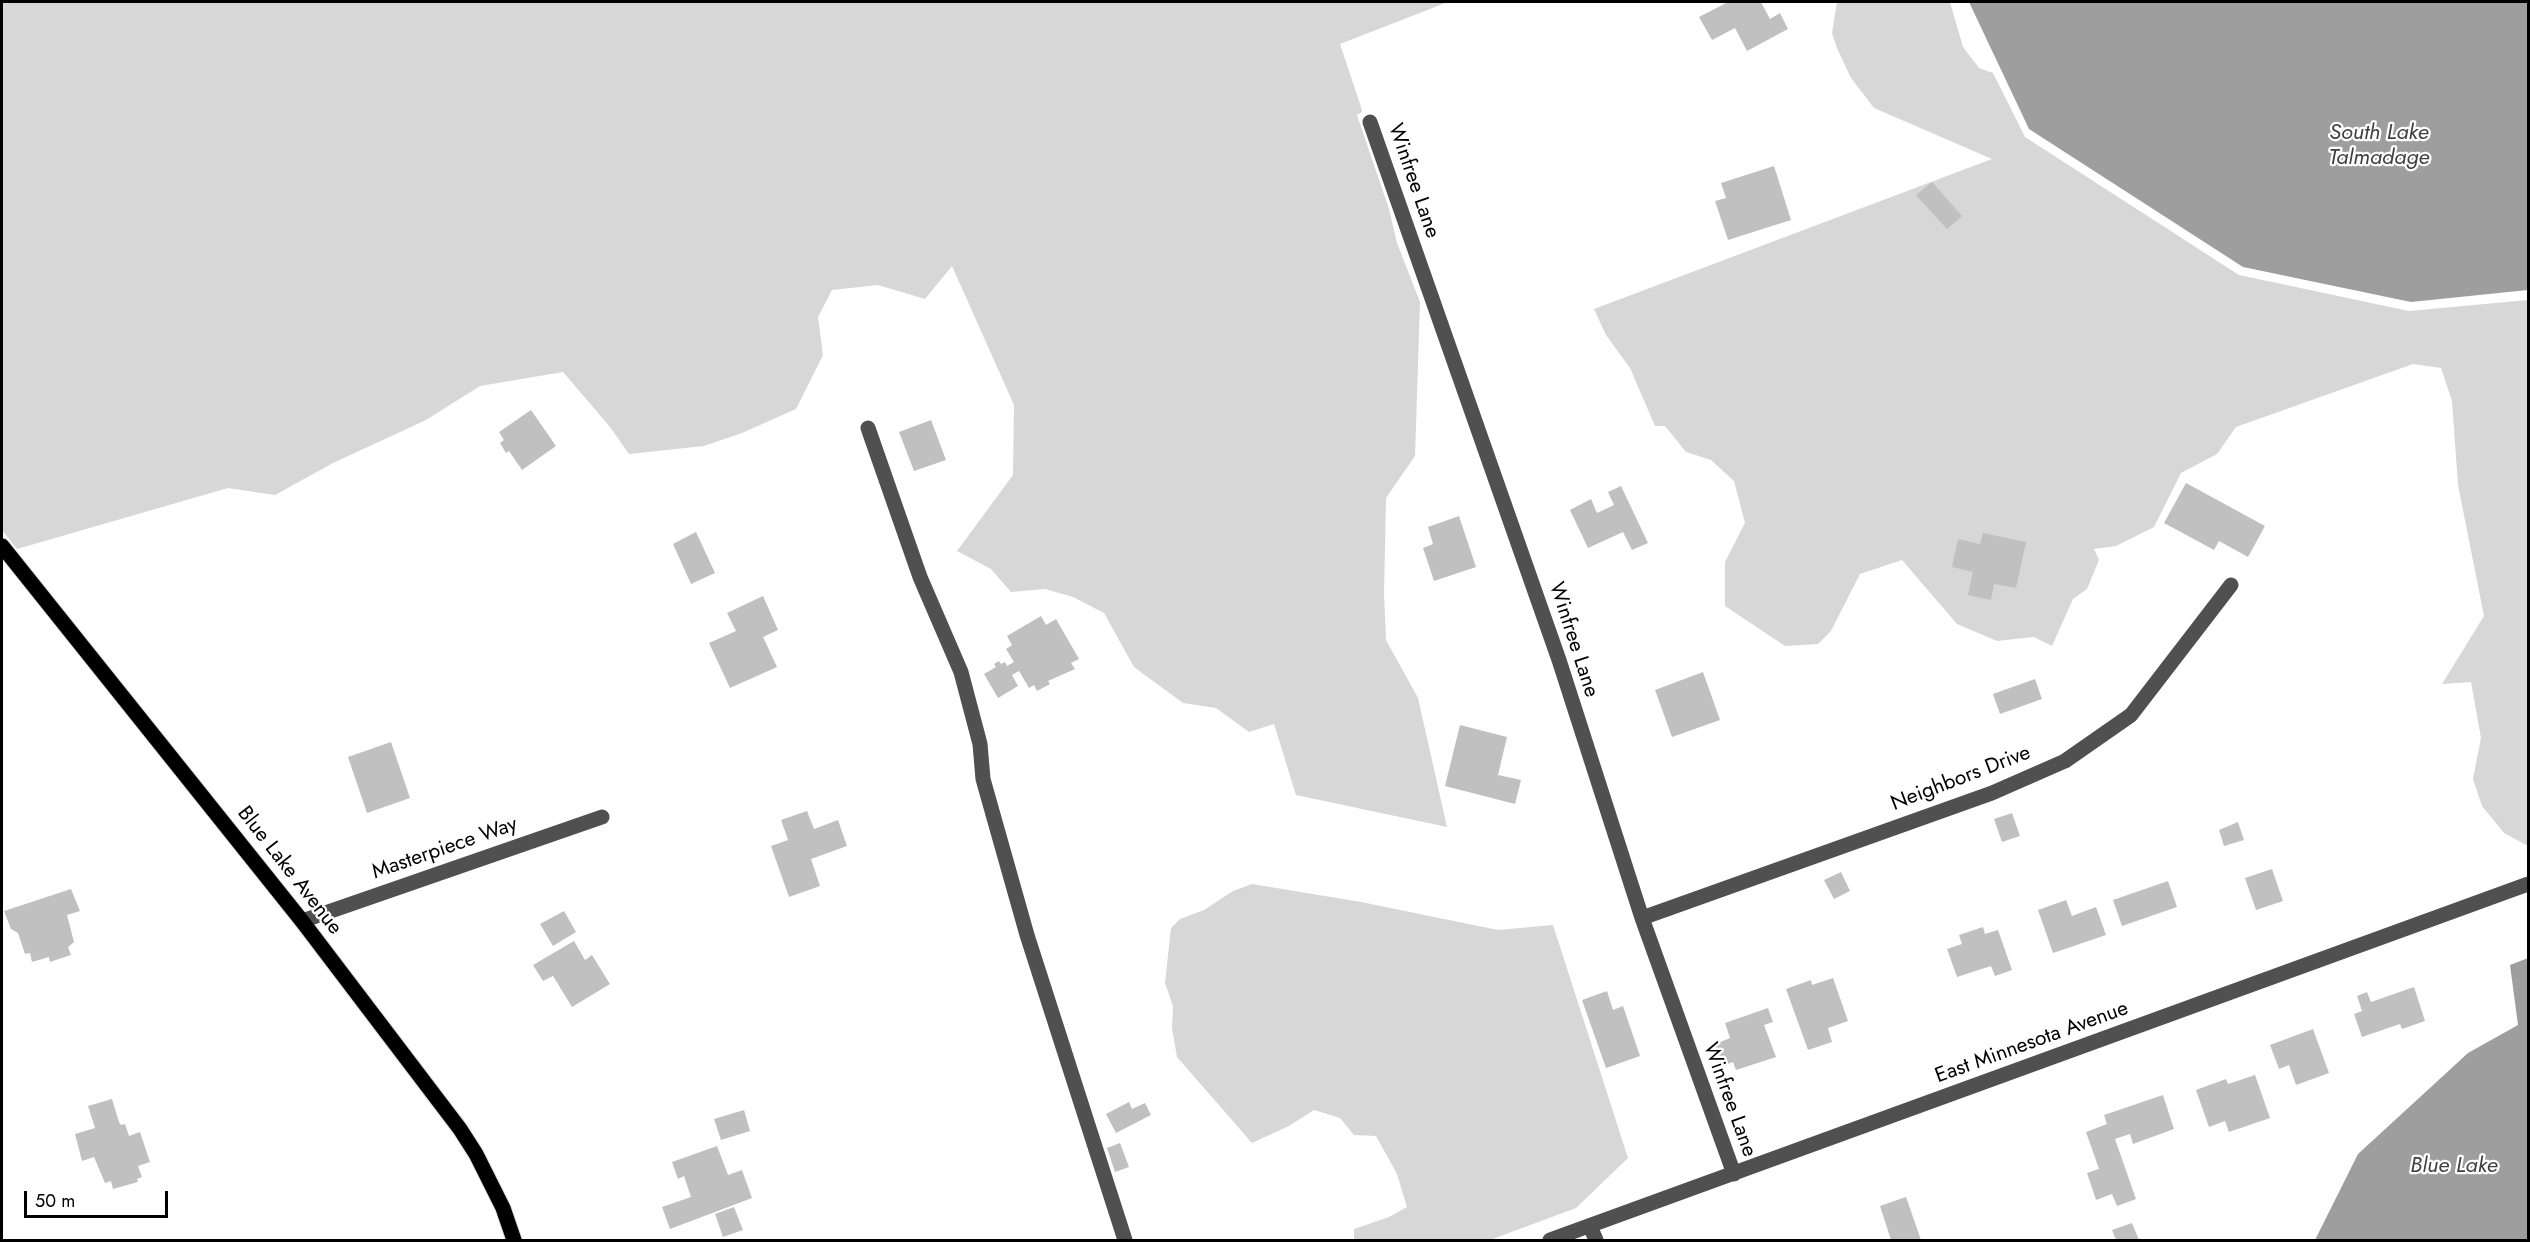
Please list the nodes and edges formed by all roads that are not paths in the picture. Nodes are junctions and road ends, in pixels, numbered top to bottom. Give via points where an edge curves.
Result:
1 (1370, 122) dead end
2 (868, 428) dead end
3 (2, 546) edge
4 (2231, 585) dead end
5 (602, 817) dead end
6 (2529, 884) edge
7 (1642, 918) junction
8 (302, 921) junction
9 (1734, 1173) junction
10 (1593, 1233) edge
11 (514, 1240) edge
12 (1125, 1240) edge
13 (1550, 1240) edge

1 - 7 street, Winfree Lane via 1559,660
2 - 12 street via 920,577 961,672 980,744 983,779 1027,935
3 - 8 main road, Blue Lake Avenue
4 - 7 street, Neighbors Drive via 2131,715 2065,760 1992,793
5 - 8 street, Masterpiece Way
6 - 9 street, East Minnesota Avenue
7 - 9 street, Winfree Lane
8 - 11 main road, Blue Lake Avenue via 460,1129 503,1208
9 - 10 street, East Minnesota Avenue
10 - 13 street, East Minnesota Avenue

